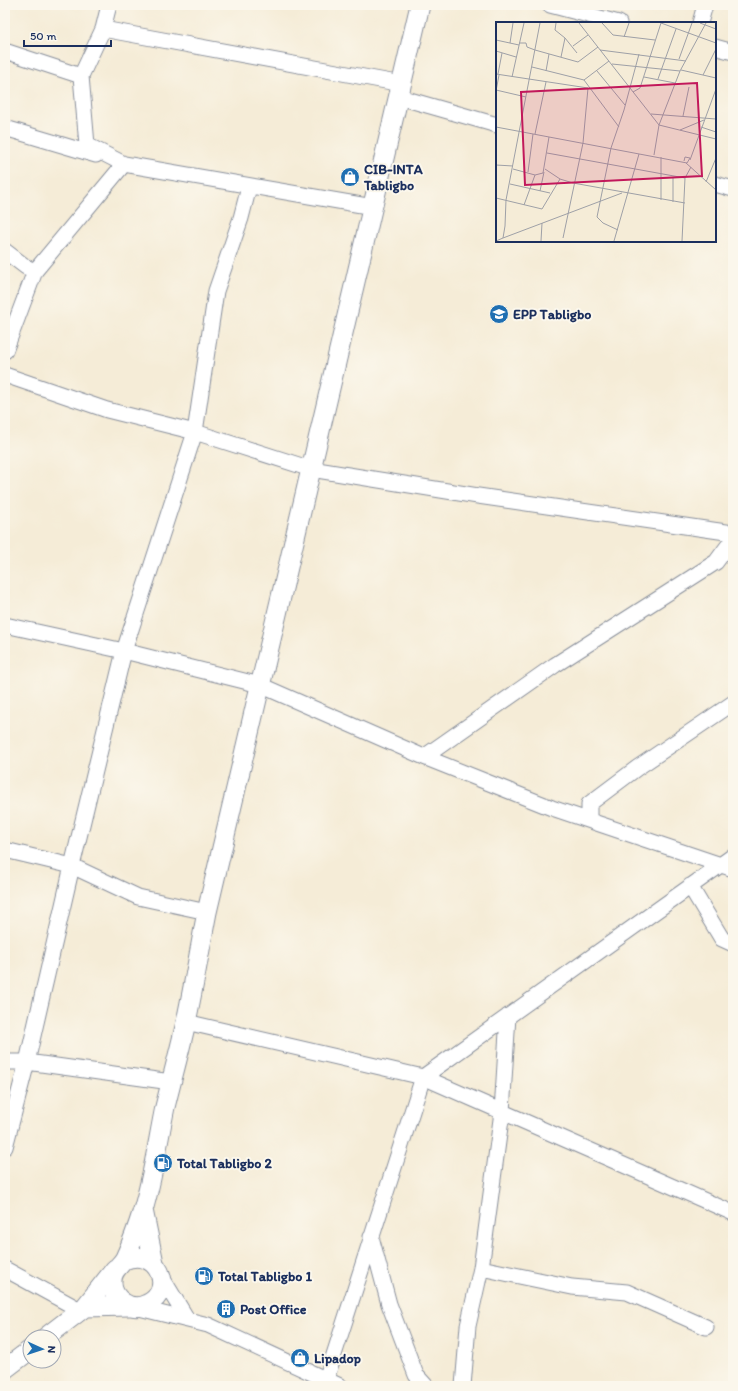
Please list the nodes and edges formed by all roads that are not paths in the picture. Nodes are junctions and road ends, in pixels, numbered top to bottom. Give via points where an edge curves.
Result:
1 (109, 5) edge
2 (420, 5) edge
3 (550, 5) edge
4 (705, 5) edge
5 (615, 22) edge
6 (700, 22) edge
7 (103, 29) junction
8 (716, 47) edge
9 (5, 51) edge
10 (733, 52) edge
11 (81, 76) junction
12 (400, 91) junction
13 (496, 125) edge
14 (5, 128) edge
15 (121, 163) junction
16 (716, 184) edge
17 (249, 187) junction
18 (733, 189) edge
19 (373, 207) junction
20 (5, 251) edge
21 (31, 269) junction
22 (5, 351) edge
23 (5, 375) edge
24 (195, 432) junction
25 (311, 469) junction
26 (733, 533) edge
27 (733, 539) edge
28 (5, 625) edge
29 (124, 651) junction
30 (260, 685) junction
31 (733, 703) edge
32 (424, 757) junction
33 (589, 820) junction
34 (5, 850) edge
35 (733, 856) edge
36 (72, 866) junction
37 (727, 867) edge
38 (690, 886) junction
39 (207, 912) junction
40 (733, 944) edge
41 (508, 1016) junction
42 (186, 1022) junction
43 (5, 1062) edge
44 (27, 1062) junction
45 (423, 1076) junction
46 (171, 1082) junction
47 (502, 1112) junction
48 (5, 1147) edge
49 (143, 1210) junction
50 (733, 1213) edge
51 (372, 1237) junction
52 (119, 1264) junction
53 (481, 1268) junction
54 (5, 1269) edge
55 (158, 1270) junction
56 (132, 1306) junction
57 (83, 1309) junction
58 (187, 1318) junction
59 (706, 1326) dead end
60 (57, 1329) edge
61 (22, 1356) edge
62 (5, 1369) edge
63 (325, 1383) edge
64 (340, 1386) edge
65 (426, 1386) edge
66 (463, 1386) edge

1 - 7 street
2 - 12 main road
3 - 5 street
4 - 6 street
7 - 11 street
7 - 12 street
8 - 10 street
9 - 11 street
11 - 15 street via 87,145
12 - 13 street
12 - 19 main road
14 - 15 street
15 - 17 street
15 - 21 street
16 - 18 street
17 - 19 street
17 - 24 street via 216,292
19 - 25 main road
20 - 21 street
21 - 22 street via 27,294
23 - 24 street via 107,410
24 - 25 street
24 - 29 street
25 - 26 street
25 - 30 main road
27 - 32 street via 716,562 555,665
28 - 29 street
29 - 30 street
29 - 36 street
30 - 32 street
30 - 39 main road
31 - 33 street via 589,804
32 - 33 street
33 - 37 street
34 - 36 street
35 - 37 street
36 - 39 street via 138,897
36 - 44 street
37 - 38 street
38 - 40 street via 722,939
38 - 41 street
39 - 42 main road
41 - 45 street
41 - 47 street
42 - 45 street
42 - 46 main road
43 - 44 street
44 - 46 street
44 - 48 street
45 - 47 street
45 - 51 street
46 - 49 main road
47 - 50 street
47 - 53 street
49 - 52 main road
49 - 55 main road
51 - 63 street
51 - 65 street via 389,1304 416,1375
52 - 55 main road via 140,1256
52 - 56 main road via 111,1280 113,1291 119,1300
52 - 57 main road
53 - 59 street via 572,1286 627,1292
53 - 66 street via 468,1326
54 - 57 street
55 - 56 main road via 161,1288 156,1298 146,1305
55 - 58 street
56 - 57 main road
56 - 58 street
57 - 60 main road
58 - 63 street via 208,1325
61 - 62 main road
63 - 64 street

